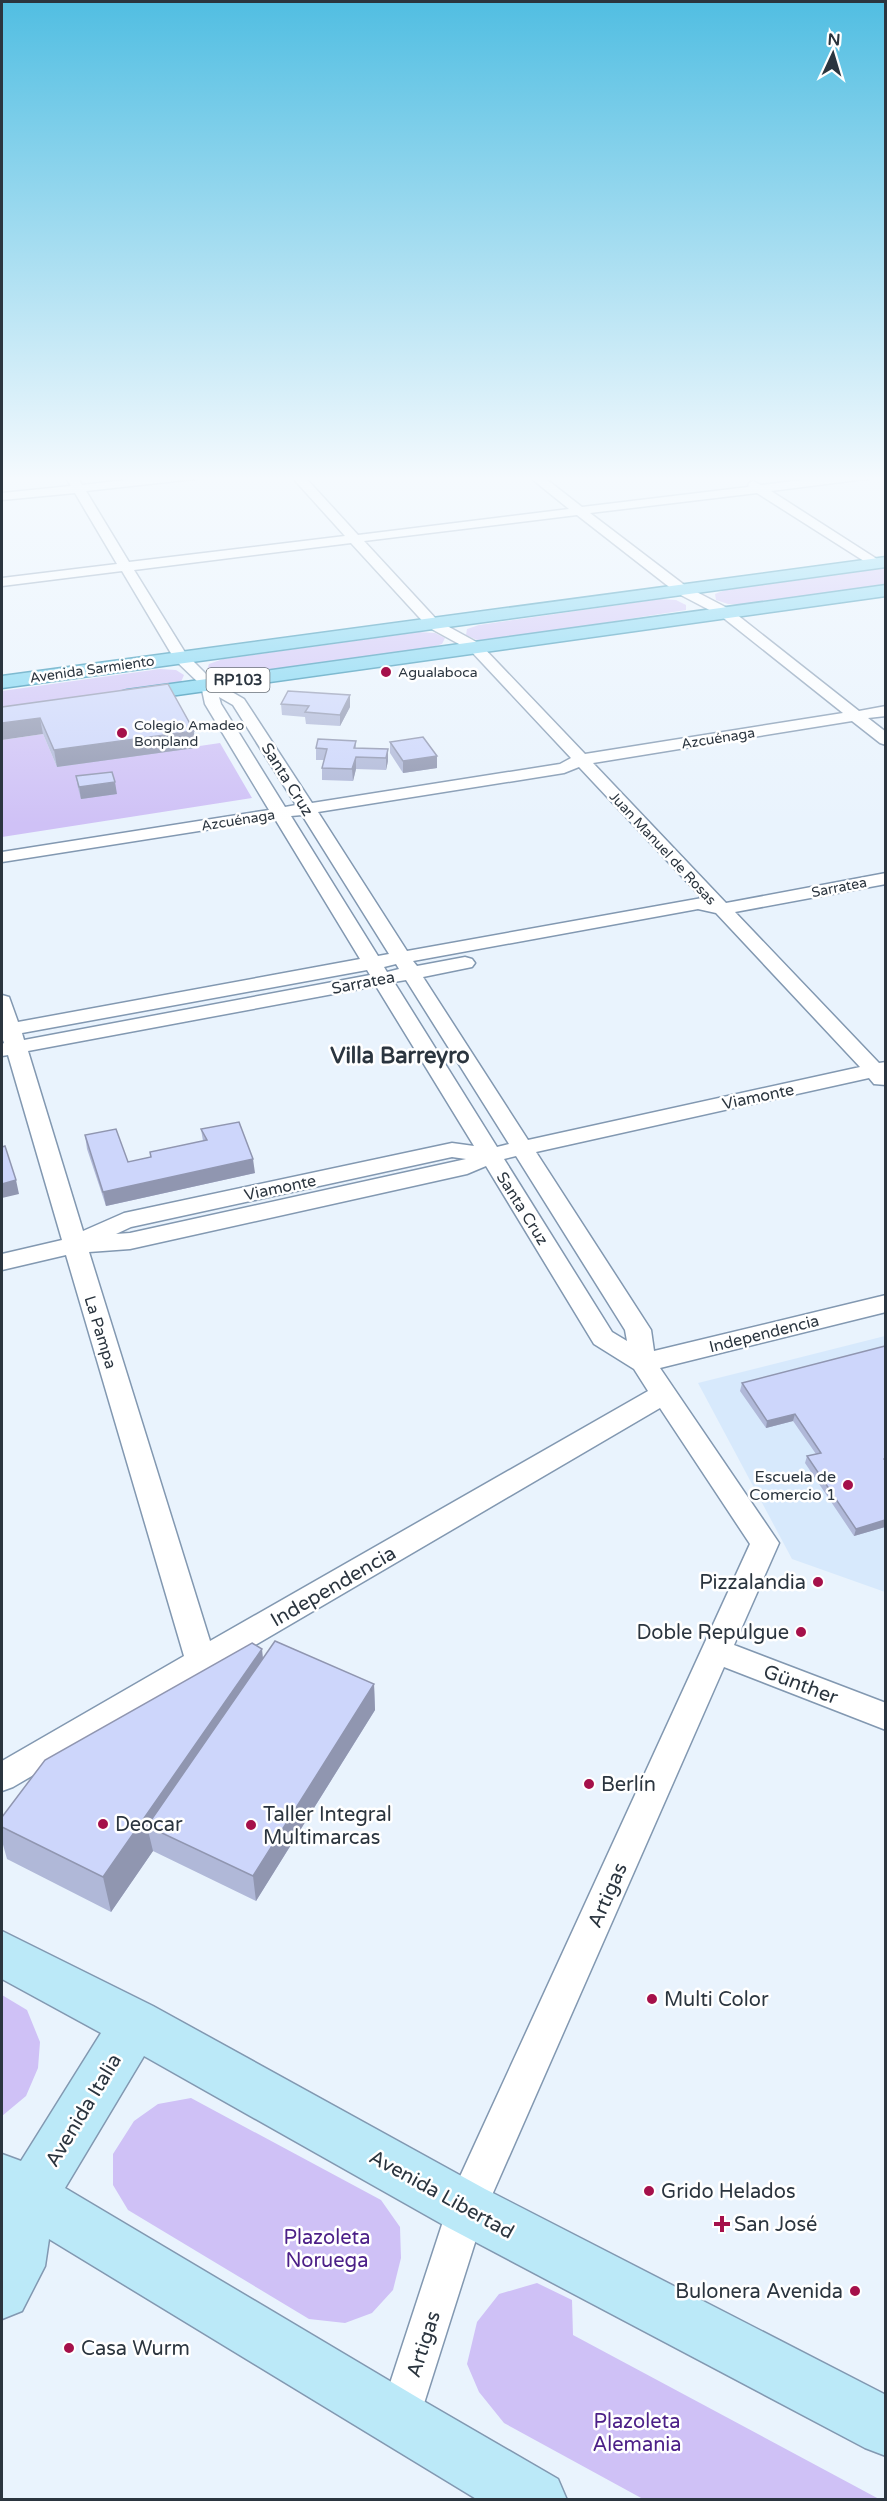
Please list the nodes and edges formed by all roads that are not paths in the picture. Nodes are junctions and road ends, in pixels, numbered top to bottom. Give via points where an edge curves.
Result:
1 (141, 592) edge
2 (403, 592) edge
3 (669, 592) edge
4 (685, 592) edge
5 (873, 592) edge
6 (726, 613) junction
7 (433, 624) junction
8 (475, 647) junction
9 (180, 657) junction
10 (2, 682) edge
11 (208, 684) junction
12 (105, 699) edge
13 (885, 711) edge
14 (855, 716) junction
15 (885, 740) edge
16 (580, 760) junction
17 (303, 804) junction
18 (277, 808) junction
19 (2, 846) edge
20 (2, 857) edge
21 (885, 878) edge
22 (721, 909) junction
23 (406, 965) junction
24 (377, 971) junction
25 (2, 1000) edge
26 (7, 1039) edge
27 (882, 1074) edge
28 (522, 1148) junction
29 (490, 1155) junction
30 (75, 1245) junction
31 (2, 1262) edge
32 (885, 1303) edge
33 (643, 1363) junction
34 (663, 1394) junction
35 (716, 1652) junction
36 (201, 1663) junction
37 (885, 1717) edge
38 (2, 1777) edge
39 (2, 1954) edge
40 (135, 2024) junction
41 (11, 2196) edge
42 (466, 2208) junction
43 (2, 2291) edge
44 (399, 2420) junction
45 (885, 2427) edge
46 (537, 2499) edge

1 - 9 street
2 - 7 street, Juan Manuel de Rosas
3 - 7 main road, Avenida Sarmiento / RP103
4 - 6 street
5 - 6 main road, RP103
6 - 8 main road, Avenida Sarmiento / RP103
6 - 14 street
7 - 8 street, Juan Manuel de Rosas
7 - 9 main road, Avenida Sarmiento / RP103
8 - 11 main road, Avenida Sarmiento / RP103
8 - 16 street, Juan Manuel de Rosas
9 - 10 main road, Avenida Sarmiento / RP103
9 - 11 street
11 - 12 main road, Avenida Sarmiento / RP103
11 - 17 street, Santa Cruz via 239,702
11 - 18 street, Santa Cruz via 213,704
13 - 14 street, Azcuénaga
14 - 15 street
14 - 16 street, Azcuénaga
16 - 17 street, Azcuénaga via 564,768
16 - 22 street, Juan Manuel de Rosas
17 - 18 street, Azcuénaga
17 - 23 street, Santa Cruz
18 - 19 street, Azcuénaga
18 - 20 street, Azcuénaga
18 - 24 street, Santa Cruz
21 - 22 street, Sarratea
22 - 23 street, Sarratea via 711,917
22 - 27 street, Juan Manuel de Rosas
23 - 24 street, Sarratea
23 - 28 street, Santa Cruz
24 - 26 street, Sarratea
24 - 29 street, Santa Cruz
25 - 26 street, La Pampa
26 - 30 street, La Pampa
27 - 28 street, Viamonte
28 - 29 street, Viamonte
28 - 33 street, Santa Cruz via 638,1330
29 - 30 street, Viamonte via 467,1167 130,1241
29 - 33 street, Santa Cruz via 603,1338
30 - 31 street, Viamonte
30 - 36 street, La Pampa
32 - 33 street, Independencia
33 - 34 street, Santa Cruz
34 - 35 street, Artigas via 765,1543
34 - 36 street, Independencia
35 - 37 street, Günther
35 - 42 street, Artigas
36 - 38 street, Independencia
39 - 40 main road, Avenida Libertad
40 - 41 main road, Avenida Italia
40 - 42 main road, Avenida Libertad
41 - 43 main road, Avenida Italia via 16,2266
41 - 44 main road
42 - 44 street, Artigas
42 - 45 main road, Avenida Libertad
44 - 46 main road

